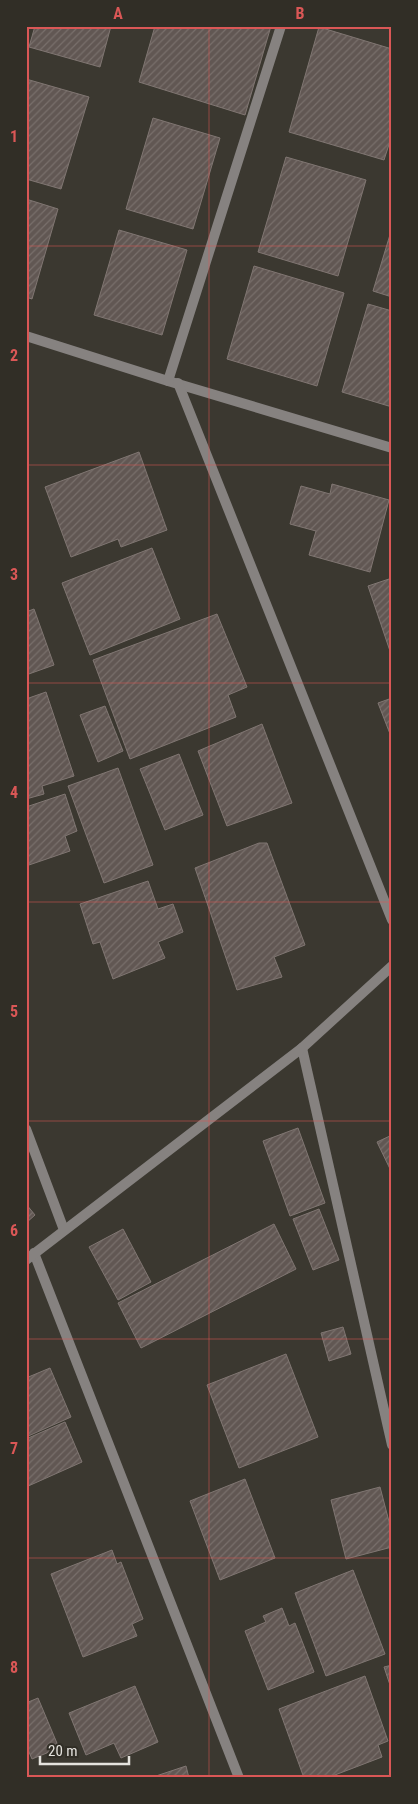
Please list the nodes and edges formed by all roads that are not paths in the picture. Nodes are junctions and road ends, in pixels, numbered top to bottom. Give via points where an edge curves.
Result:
1 (281, 26) edge
2 (26, 336) edge
3 (173, 382) junction
4 (392, 448) edge
5 (392, 920) edge
6 (392, 966) edge
7 (302, 1048) junction
8 (26, 1129) edge
9 (64, 1230) junction
10 (30, 1256) edge
11 (392, 1445) edge
12 (239, 1778) edge

1 - 3 street
2 - 3 street
3 - 4 street
3 - 5 street
6 - 7 street
7 - 9 street
7 - 11 street
8 - 9 street
9 - 10 street
10 - 12 street

